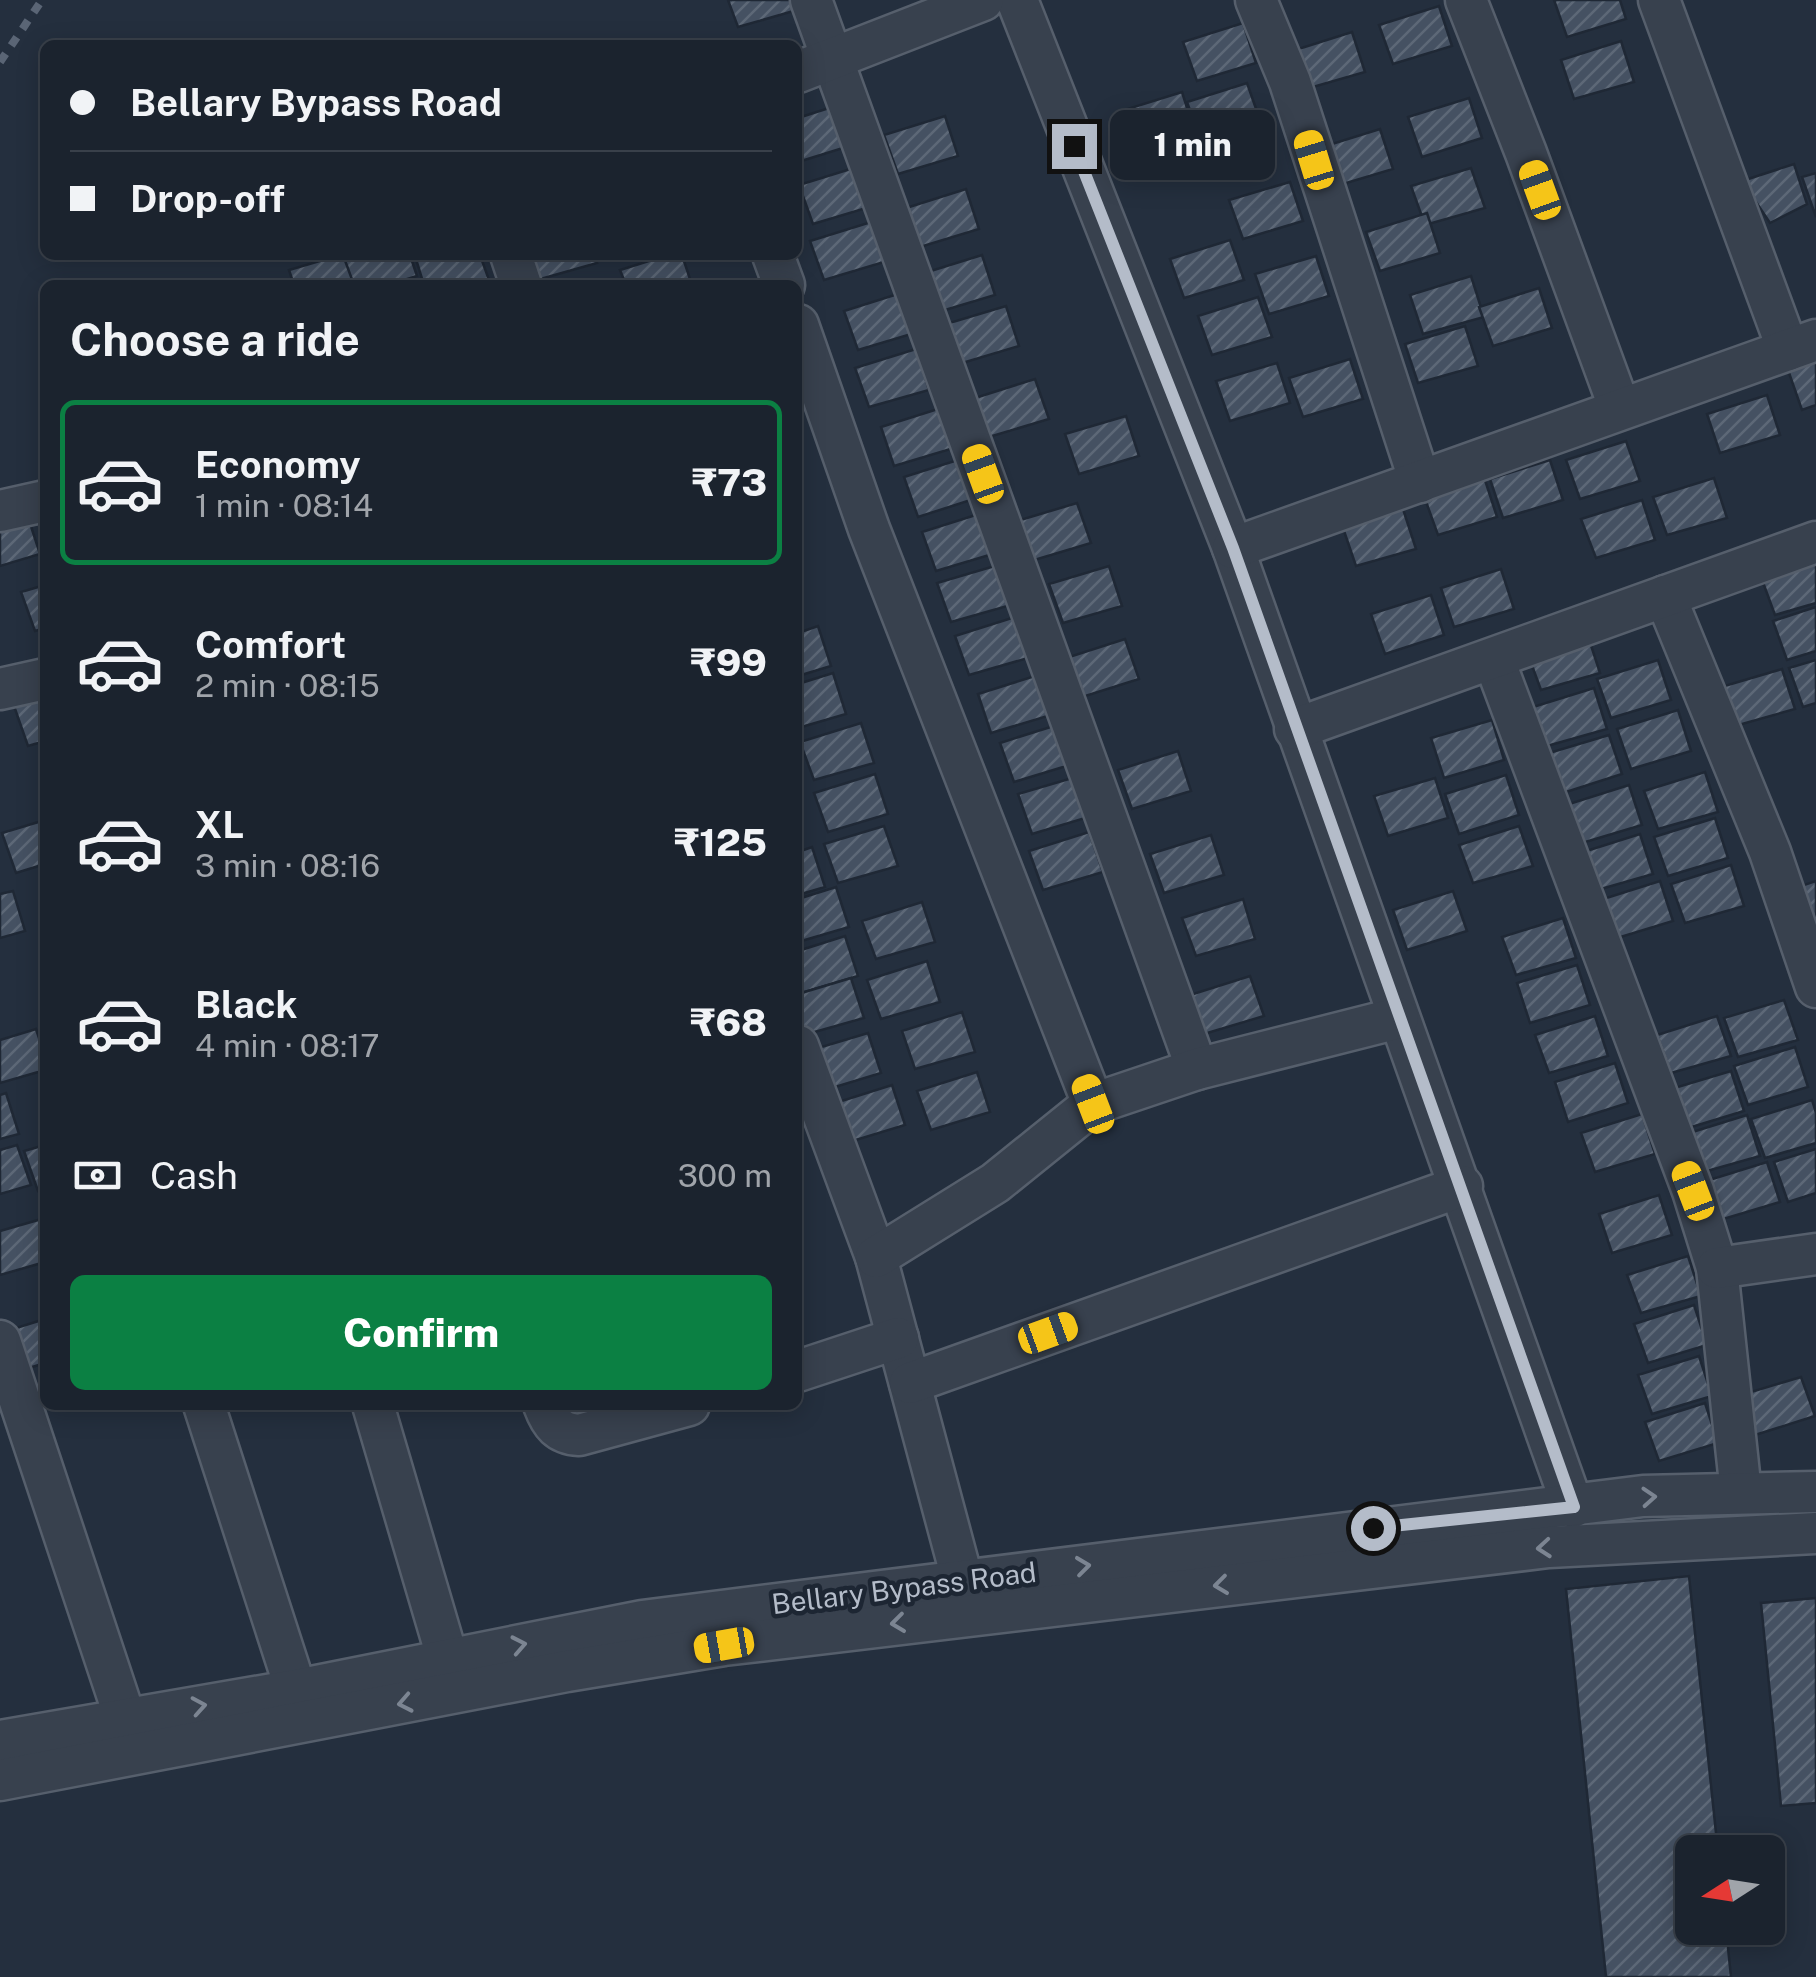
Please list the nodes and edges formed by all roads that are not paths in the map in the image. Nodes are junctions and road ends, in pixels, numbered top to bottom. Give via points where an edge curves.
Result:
1 (811, 0) edge
2 (983, 0) edge
3 (1017, 0) edge
4 (1256, 0) edge
5 (1466, 0) edge
6 (1659, 0) edge
7 (814, 64) edge
8 (802, 335) edge
9 (1802, 345) edge
10 (1620, 409) junction
11 (1420, 482) junction
12 (40, 503) edge
13 (0, 511) edge
14 (1816, 542) edge
15 (1233, 548) junction
16 (1665, 596) junction
17 (1494, 660) junction
18 (40, 680) edge
19 (0, 689) edge
20 (1295, 728) junction
21 (1816, 987) edge
22 (1398, 1018) junction
23 (802, 1057) edge
24 (1196, 1069) junction
25 (1093, 1104) junction
26 (1462, 1186) junction
27 (1816, 1254) edge
28 (876, 1257) junction
29 (1717, 1268) junction
30 (898, 1338) junction
31 (0, 1341) edge
32 (802, 1370) edge
33 (910, 1383) junction
34 (206, 1410) edge
35 (375, 1410) edge
36 (546, 1410) edge
37 (671, 1410) edge
38 (24, 1412) edge
39 (1816, 1492) edge
40 (1741, 1493) junction
41 (1574, 1507) junction
42 (1816, 1532) edge
43 (963, 1582) junction
44 (612, 1646) junction
45 (448, 1660) junction
46 (296, 1690) junction
47 (125, 1718) junction
48 (0, 1741) edge
49 (0, 1780) edge

1 - 7 street
2 - 7 street
3 - 15 street
4 - 11 street via 1290,82
5 - 10 street
6 - 9 street
7 - 24 street
8 - 25 street
9 - 10 street
10 - 11 street
11 - 15 street
12 - 13 street
14 - 16 street
15 - 20 street
16 - 17 street
16 - 21 street via 1770,852
17 - 20 street
17 - 29 street
18 - 19 street
20 - 22 street
22 - 24 street
22 - 26 street
23 - 28 street
24 - 25 street
25 - 28 street via 994,1183
26 - 33 street
26 - 41 street
27 - 29 street
28 - 30 street
29 - 40 street
30 - 32 street
30 - 33 street
31 - 38 street
33 - 43 street
34 - 46 street
35 - 45 street
36 - 37 street via 554,1426 579,1436
38 - 47 street
39 - 40 street, Bellary Bypass Road
41 -> 40 street, Bellary Bypass Road via 1643,1496
43 -> 41 street, Bellary Bypass Road
42 -> 44 street, Bellary Bypass Road via 1549,1547 724,1645
43 - 44 street, Bellary Bypass Road
45 -> 44 street, Bellary Bypass Road
44 -> 49 street, Bellary Bypass Road
45 - 46 street, Bellary Bypass Road
47 -> 46 street, Bellary Bypass Road
47 - 48 street, Bellary Bypass Road

